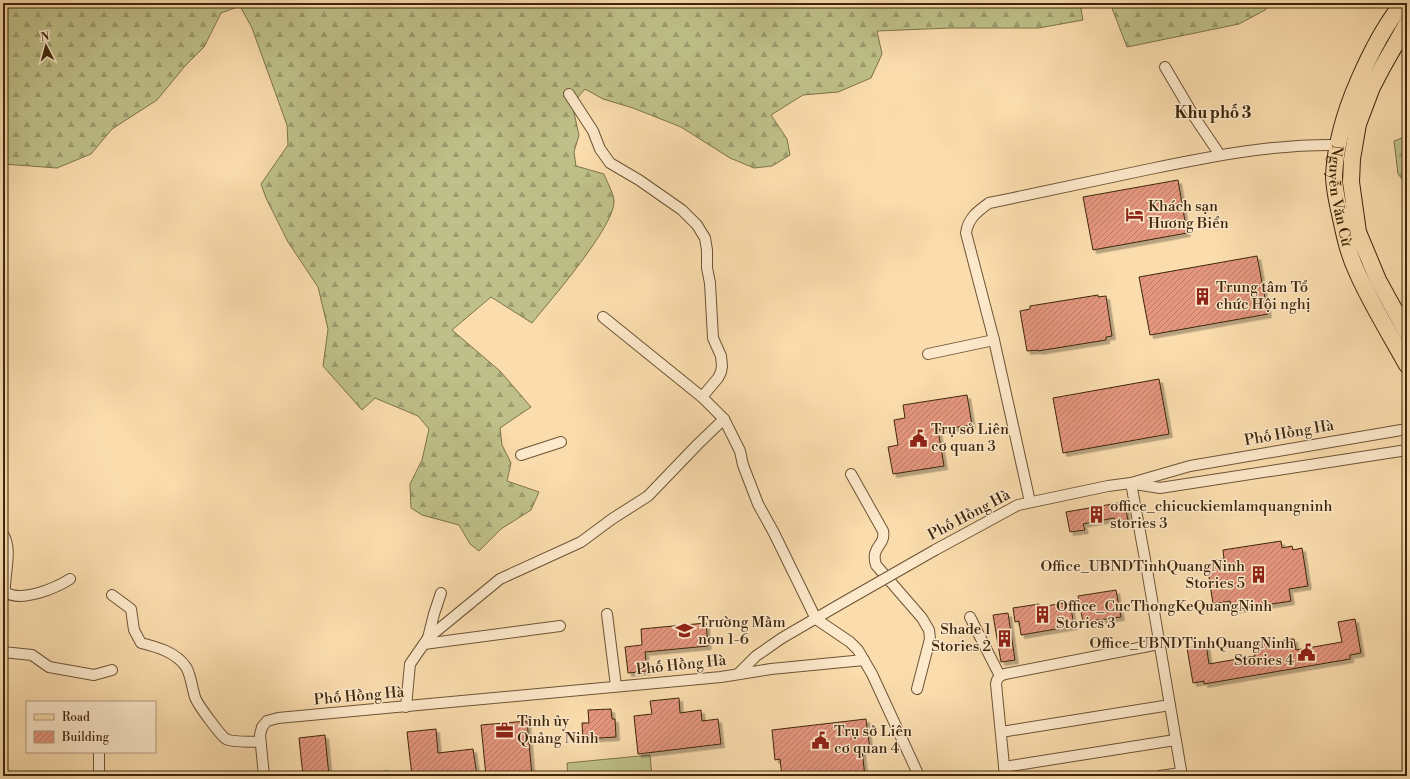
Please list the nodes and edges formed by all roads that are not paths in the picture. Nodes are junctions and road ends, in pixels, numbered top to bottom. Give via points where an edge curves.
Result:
1 (1403, 3) edge
2 (1407, 24) edge
3 (1165, 67) dead end
4 (569, 94) dead end
5 (1337, 146) junction
6 (1220, 155) junction
7 (602, 316) dead end
8 (1407, 333) edge
9 (994, 340) junction
10 (928, 354) dead end
11 (1407, 365) edge
12 (702, 397) junction
13 (724, 419) junction
14 (1407, 428) edge
15 (561, 442) dead end
16 (1407, 450) edge
17 (521, 455) dead end
18 (851, 474) dead end
19 (1131, 483) junction
20 (1030, 502) junction
21 (3, 534) edge
22 (70, 579) dead end
23 (441, 593) dead end
24 (112, 595) dead end
25 (607, 614) dead end
26 (970, 617) dead end
27 (816, 619) junction
28 (560, 626) dead end
29 (426, 641) junction
30 (1159, 644) junction
31 (3, 652) edge
32 (864, 660) junction
33 (112, 670) dead end
34 (738, 674) junction
35 (1000, 676) junction
36 (616, 686) junction
37 (917, 689) dead end
38 (1170, 705) junction
39 (406, 707) junction
40 (1001, 732) junction
41 (1175, 740) junction
42 (260, 742) junction
43 (99, 753) edge
44 (1005, 771) edge
45 (1181, 774) edge
46 (99, 776) edge
47 (264, 776) edge
48 (919, 776) edge
49 (1160, 776) edge

1 - 5 main road, Nguyễn Văn Cừ via 1377,42 1362,74 1344,116
2 - 8 main road, Nguyễn Văn Cừ via 1372,87 1358,124 1351,182 1358,232 1378,280
3 - 6 street
4 - 12 street via 610,163 682,210 697,225 705,238 713,338 722,366 718,378
5 - 6 street via 1268,147
5 - 11 main road, Nguyễn Văn Cừ via 1334,176 1344,235 1356,271
6 - 9 street via 989,203 972,216 966,233
7 - 12 street
9 - 10 street
9 - 20 street
12 - 13 street
13 - 27 street via 740,451 758,504
13 - 29 street via 648,496 580,542 500,578
14 - 19 street, Phố Hồng Hà via 1190,466
15 - 17 street
16 - 19 street, Phố Hồng Hà via 1160,488
18 - 37 street via 883,531 882,542 873,557 876,565 922,618 929,630 928,645
19 - 20 street, Phố Hồng Hà
19 - 30 street
20 - 27 street, Phố Hồng Hà, bridge via 1011,508
21 - 22 street via 8,546 4,583 10,596 46,591
23 - 29 street
24 - 42 street via 131,609 134,630 141,643 163,649 177,657 186,668 196,699 226,739
25 - 36 street
26 - 35 street
27 - 32 street via 850,642
27 - 34 street, Phố Hồng Hà via 764,650
28 - 29 street
29 - 39 street via 410,664
30 - 35 street
30 - 38 street
31 - 33 street via 32,655 49,667 86,674 94,675
32 - 34 street
32 - 48 street
34 - 36 street, Phố Hồng Hà
35 - 40 street via 996,684
36 - 39 street, Phố Hồng Hà
38 - 40 street
38 - 41 street
39 - 42 street, Phố Hồng Hà via 278,718 267,721 262,727
40 - 44 street
41 - 44 street
41 - 45 street
42 - 47 street, Phố Hồng Hà
43 - 46 street
45 - 49 street

